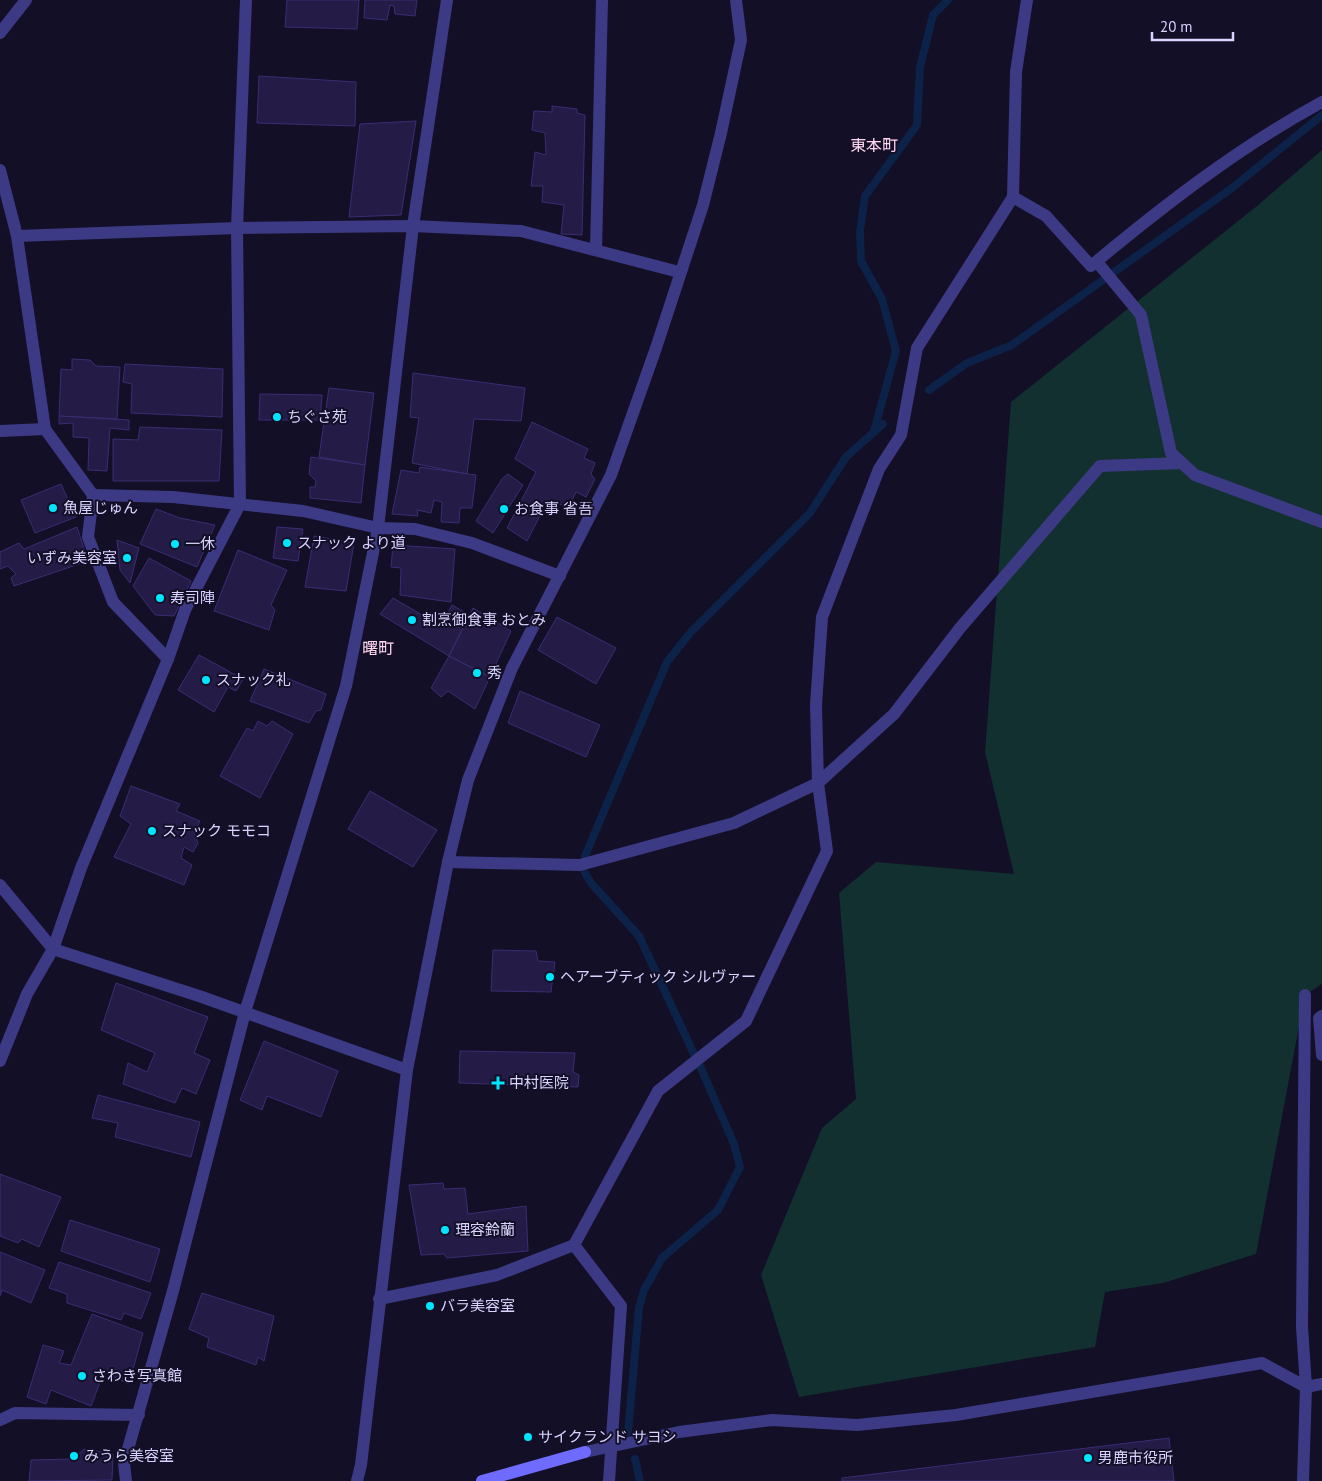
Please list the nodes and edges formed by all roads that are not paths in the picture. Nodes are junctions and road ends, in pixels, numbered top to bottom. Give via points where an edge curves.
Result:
1 (26, 0) edge
2 (246, 0) edge
3 (447, 0) edge
4 (602, 0) edge
5 (736, 0) edge
6 (1026, 0) edge
7 (0, 33) edge
8 (1322, 102) edge
9 (0, 170) edge
10 (1013, 196) junction
11 (413, 226) junction
12 (237, 228) junction
13 (17, 236) junction
14 (596, 250) junction
15 (1097, 262) junction
16 (679, 272) junction
17 (45, 429) junction
18 (0, 432) edge
19 (1182, 463) junction
20 (92, 495) junction
21 (240, 504) junction
22 (1322, 522) edge
23 (378, 528) junction
24 (560, 576) junction
25 (168, 659) junction
26 (818, 783) junction
27 (448, 862) junction
28 (0, 885) edge
29 (53, 948) junction
30 (1305, 995) dead end
31 (245, 1012) junction
32 (1322, 1016) edge
33 (1322, 1055) edge
34 (0, 1061) edge
35 (407, 1070) junction
36 (574, 1245) junction
37 (380, 1299) junction
38 (1322, 1384) edge
39 (1306, 1387) junction
40 (139, 1414) junction
41 (0, 1420) edge
42 (612, 1447) junction
43 (126, 1481) edge
44 (357, 1481) edge
45 (482, 1481) edge
46 (609, 1481) edge
47 (1303, 1481) edge

1 - 7 street
2 - 12 street
3 - 11 street
4 - 14 street
5 - 16 street via 742,40 702,204
6 - 10 street via 1016,72
8 - 15 street via 1276,127 1197,183
9 - 13 street
10 - 15 street via 1046,216 1091,266
10 - 26 street via 917,348 901,435 879,469 822,617 816,705
11 - 12 street
11 - 14 street via 521,231
11 - 23 street
12 - 13 street
12 - 21 street
13 - 17 street
14 - 16 street
15 - 19 street via 1141,315 1171,453
16 - 24 street via 611,476
17 - 18 street
17 - 20 street
19 - 22 street via 1195,475
19 - 26 street via 1100,466 960,628 894,714
20 - 21 street via 172,497
20 - 25 street via 88,537 113,602
21 - 23 street via 303,511
21 - 25 street via 186,610
23 - 24 street via 415,529 472,543
23 - 31 street via 346,686
24 - 27 street via 512,668 468,780
25 - 29 street via 81,868
26 - 27 street via 734,823 580,866
26 - 36 street via 827,851 746,1021 658,1091
27 - 35 street
28 - 29 street
29 - 31 street
29 - 34 street via 27,994
30 - 39 street via 1302,1328
31 - 35 street
31 - 40 street
32 - 33 street via 1319,1018
35 - 37 street
36 - 37 street via 497,1275
36 - 42 street via 621,1306
37 - 44 street
38 - 39 street
39 - 42 street via 1262,1363 956,1415 857,1425 772,1420 679,1432
39 - 47 street
40 - 41 street via 15,1413
40 - 43 street via 124,1462
42 - 45 street
42 - 46 street

